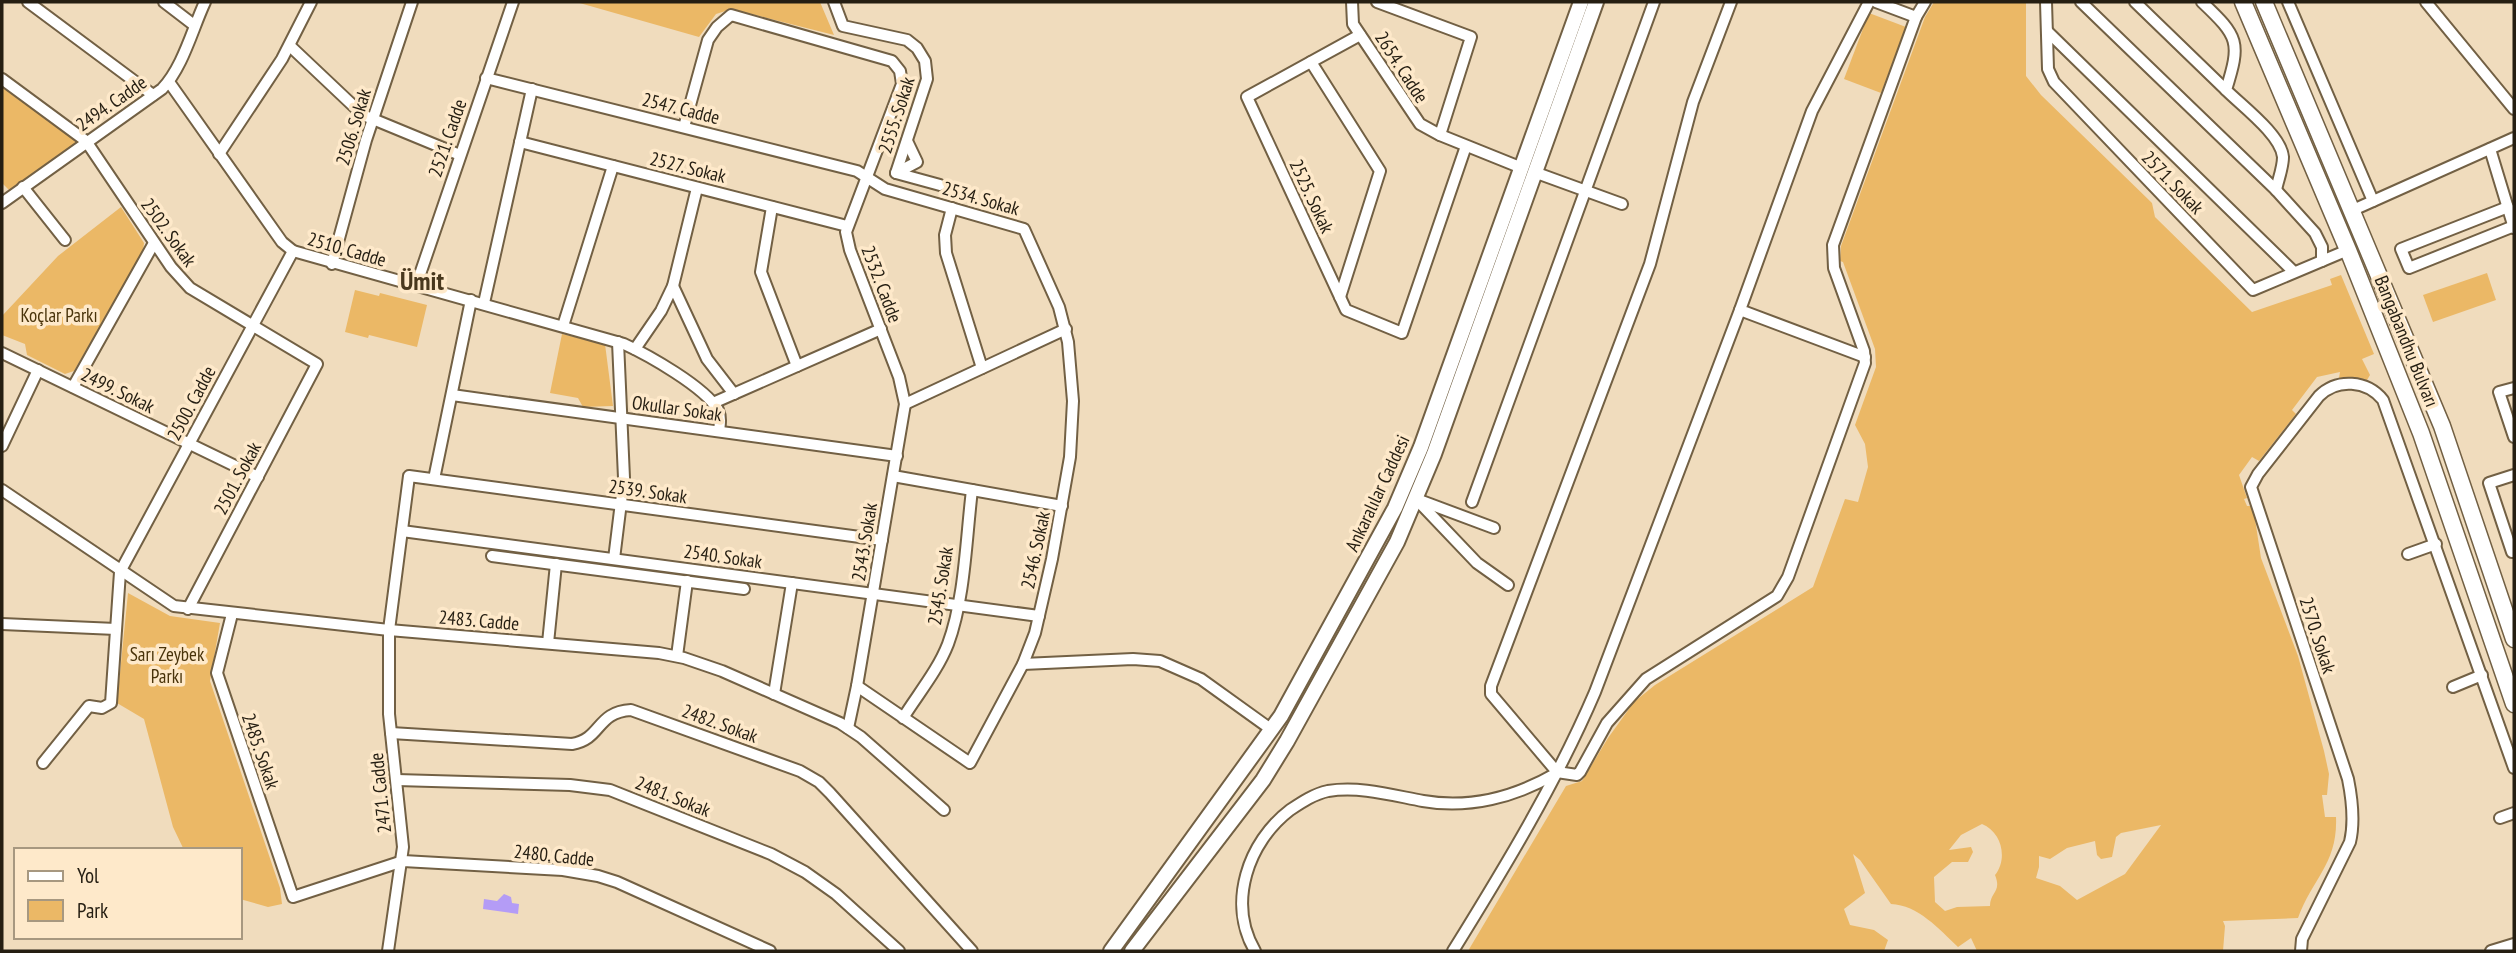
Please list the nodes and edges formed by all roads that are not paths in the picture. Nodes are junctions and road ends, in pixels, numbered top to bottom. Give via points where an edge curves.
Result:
1 (28, 2) edge
2 (164, 2) edge
3 (205, 2) edge
4 (312, 2) edge
5 (412, 2) edge
6 (513, 2) edge
7 (834, 2) edge
8 (1352, 2) edge
9 (1377, 2) edge
10 (1581, 2) edge
11 (1595, 2) edge
12 (1654, 2) edge
13 (1731, 2) edge
14 (1870, 2) edge
15 (1876, 2) edge
16 (1920, 2) edge
17 (1925, 2) edge
18 (2046, 2) edge
19 (2081, 2) edge
20 (2135, 2) edge
21 (2202, 2) edge
22 (2243, 2) edge
23 (2264, 2) edge
24 (2288, 2) edge
25 (2426, 2) edge
26 (1916, 17) junction
27 (194, 25) junction
28 (2047, 31) junction
29 (1360, 35) junction
30 (290, 46) junction
31 (1311, 62) junction
32 (486, 78) junction
33 (2, 79) edge
34 (169, 82) junction
35 (532, 89) junction
36 (2225, 90) junction
37 (153, 95) junction
38 (2514, 108) edge
39 (372, 120) junction
40 (684, 127) junction
41 (1440, 135) junction
42 (2514, 138) edge
43 (86, 141) junction
44 (906, 141) junction
45 (520, 142) junction
46 (1466, 146) junction
47 (2490, 149) junction
48 (219, 154) junction
49 (460, 155) junction
50 (613, 166) junction
51 (1528, 170) junction
52 (896, 173) junction
53 (866, 176) junction
54 (2514, 180) edge
55 (940, 185) dead end
56 (2502, 186) junction
57 (23, 187) junction
58 (698, 188) junction
59 (1586, 190) junction
60 (2276, 190) junction
61 (2373, 201) junction
62 (2, 203) edge
63 (1622, 204) dead end
64 (772, 207) junction
65 (951, 208) junction
66 (2353, 210) junction
67 (2512, 218) edge
68 (847, 226) junction
69 (65, 240) dead end
70 (154, 243) junction
71 (2348, 250) junction
72 (293, 251) junction
73 (2322, 261) junction
74 (332, 264) junction
75 (2294, 272) junction
76 (416, 286) junction
77 (673, 286) junction
78 (1340, 297) junction
79 (471, 300) junction
80 (484, 303) junction
81 (1740, 310) junction
82 (253, 326) junction
83 (563, 326) junction
84 (881, 329) junction
85 (1066, 329) junction
86 (618, 342) junction
87 (635, 349) junction
88 (2, 353) edge
89 (1865, 357) junction
90 (317, 364) joint
91 (797, 366) junction
92 (982, 368) junction
93 (38, 370) junction
94 (73, 387) junction
95 (2514, 388) edge
96 (734, 394) junction
97 (452, 395) junction
98 (713, 403) junction
99 (905, 404) junction
100 (621, 418) junction
101 (719, 432) junction
102 (2514, 437) edge
103 (190, 444) junction
104 (2, 446) edge
105 (897, 456) junction
106 (409, 475) joint
107 (2514, 475) edge
108 (893, 476) junction
109 (258, 477) junction
110 (434, 479) junction
111 (2, 490) edge
112 (972, 490) junction
113 (1416, 499) junction
114 (1472, 502) dead end
115 (622, 505) junction
116 (1062, 506) junction
117 (1494, 528) dead end
118 (402, 531) junction
119 (881, 540) junction
120 (2436, 544) junction
121 (2514, 552) edge
122 (2408, 554) dead end
123 (492, 556) dead end
124 (614, 559) junction
125 (556, 564) junction
126 (656, 565) junction
127 (120, 572) junction
128 (655, 577) junction
129 (687, 581) junction
130 (792, 583) junction
131 (1508, 586) dead end
132 (744, 589) dead end
133 (873, 594) junction
134 (958, 605) junction
135 (188, 609) junction
136 (232, 614) junction
137 (1040, 616) junction
138 (2, 624) edge
139 (116, 629) junction
140 (389, 630) junction
141 (2514, 639) edge
142 (548, 643) junction
143 (677, 656) junction
144 (1023, 664) junction
145 (2482, 675) junction
146 (857, 686) junction
147 (2453, 687) dead end
148 (774, 694) junction
149 (2514, 704) edge
150 (903, 718) junction
151 (848, 728) junction
152 (1272, 730) junction
153 (391, 733) junction
154 (1287, 741) junction
155 (43, 763) dead end
156 (2514, 768) edge
157 (1558, 772) junction
158 (397, 780) junction
159 (944, 810) dead end
160 (2514, 813) edge
161 (2500, 818) dead end
162 (402, 862) junction
163 (2514, 943) edge
164 (388, 951) edge
165 (770, 951) edge
166 (899, 951) edge
167 (972, 951) edge
168 (1111, 951) edge
169 (1132, 951) edge
170 (1255, 951) edge
171 (1453, 951) edge
172 (2301, 951) edge
173 (2491, 951) edge

1 - 37 street
2 - 27 street
3 - 27 street, 2494. Cadde
4 - 30 street
5 - 39 street, 2506. Sokak
6 - 32 street, 2521. Cadde
7 - 44 street, 2555. Sokak via 844,26 907,40 922,55 927,79
8 - 29 street, 2654. Cadde via 1352,19
9 - 41 street via 1471,37
10 - 51 main road, Ankaralılar Caddesi
11 - 51 main road, Ankaralılar Caddesi
12 - 59 street
13 - 157 street via 1693,102 1650,264 1491,687 1491,694
14 - 81 street via 1812,111
15 - 26 street
16 - 26 street
17 - 26 street
18 - 28 street, 2571. Sokak
19 - 60 street
20 - 36 street
21 - 36 street via 2225,26 2235,45 2237,55
22 - 71 main road, Bangabandhu Bulvarı
23 - 66 main road, Bangabandhu Bulvarı
24 - 61 street
25 - 38 street
26 - 89 street via 1833,245 1834,268
27 - 34 street, 2494. Cadde
28 - 75 street
28 - 75 street, 2571. Sokak via 2048,69 2054,82 2253,290
29 - 31 street
29 - 41 street, 2654. Cadde via 1416,120
30 - 39 street via 353,108
30 - 48 street
31 - 78 street via 1380,171
31 - 78 street, 2525. Sokak via 1247,96
32 - 35 street, 2547. Cadde
32 - 49 street, 2521. Cadde
33 - 43 street, 2502. Sokak
34 - 37 street, 2494. Cadde
34 - 48 street, 2510. Cadde
35 - 40 street, 2547. Cadde
35 - 45 street
36 - 60 street via 2281,148
37 - 43 street, 2494. Cadde
39 - 49 street
39 - 74 street, 2506. Sokak
40 - 53 street, 2547. Cadde
40 - 53 street, 2532. Cadde via 708,40 731,15 892,61 900,71 901,84
41 - 46 street, 2654. Cadde
42 - 47 street
43 - 57 street, 2494. Cadde
43 - 70 street, 2502. Sokak
44 - 52 street, 2555. Sokak
44 - 52 street via 917,162
45 - 50 street, 2527. Sokak
45 - 80 street
46 - 51 street, 2654. Cadde
46 - 78 street, 2525. Sokak via 1402,333 1346,310
47 - 56 street
47 - 61 street
48 - 72 street, 2510. Cadde
49 - 76 street, 2521. Cadde
50 - 58 street, 2527. Sokak
50 - 83 street
51 - 59 street, 2654. Cadde
51 - 113 main road, Ankaralılar Caddesi
51 - 152 main road, Ankaralılar Caddesi via 1405,488
52 - 55 street
53 - 65 street, 2534. Sokak via 885,189
53 - 68 street, 2532. Cadde
54 - 56 street
56 - 67 street
57 - 62 street, 2494. Cadde
57 - 69 street
58 - 64 street, 2527. Sokak
58 - 77 street
59 - 63 street, 2654. Cadde
59 - 114 street
60 - 73 street via 2315,233
61 - 66 street
64 - 68 street, 2527. Sokak
64 - 91 street via 761,272
65 - 85 street, 2534. Sokak via 1024,229
65 - 92 street via 946,253
66 - 141 main road, Bangabandhu Bulvarı via 2442,426
67 - 67 street via 2409,268 2401,249
68 - 84 street, 2532. Cadde via 848,243
70 - 82 street, 2502. Sokak via 190,288
70 - 94 street
71 - 73 street, 2571. Sokak
71 - 149 main road, Bangabandhu Bulvarı via 2421,433
72 - 74 street, 2510. Cadde
72 - 82 street, 2500. Cadde
73 - 75 street, 2571. Sokak
74 - 76 street, 2510. Cadde
76 - 79 street, 2510. Cadde
77 - 87 street
77 - 96 street via 708,359
79 - 80 street, 2510. Cadde
79 - 97 street
80 - 83 street, 2510. Cadde
81 - 89 street
81 - 157 street via 1595,692
82 - 90 street, 2502. Sokak
82 - 103 street, 2500. Cadde
83 - 86 street, 2510. Cadde
84 - 91 street
84 - 99 street, 2532. Cadde
85 - 92 street
85 - 116 street, 2546. Sokak via 1073,421
86 - 87 street, 2510. Cadde
86 - 100 street
87 - 98 street, 2510. Cadde
88 - 93 street, 2499. Sokak
89 - 157 street via 1784,588 1646,679 1607,723 1577,775
90 - 109 street, 2501. Sokak
91 - 96 street
92 - 99 street
93 - 94 street, 2499. Sokak
93 - 104 street
94 - 103 street, 2499. Sokak
95 - 102 street via 2499,392
96 - 98 street
97 - 100 street, Okullar Sokak
97 - 110 street
98 - 101 street via 720,416
99 - 105 street, 2543. Sokak
100 - 101 street, Okullar Sokak
100 - 115 street
101 - 105 street, Okullar Sokak
103 - 109 street, 2499. Sokak
103 - 127 street, 2500. Cadde
105 - 108 street, 2543. Sokak
106 - 110 street, 2539. Sokak
106 - 118 street, 2471. Cadde
107 - 121 street via 2489,483
108 - 112 street
108 - 119 street, 2543. Sokak
109 - 135 street, 2501. Sokak
110 - 115 street, 2539. Sokak
111 - 127 street, 2483. Cadde
112 - 116 street
112 - 134 street, 2545. Sokak
113 - 117 street
113 - 131 street via 1476,563
113 - 154 main road, Ankaralılar Caddesi
115 - 119 street, 2539. Sokak
115 - 124 street
116 - 137 street, 2546. Sokak
118 - 124 street, 2540. Sokak
118 - 140 street, 2471. Cadde
119 - 133 street, 2543. Sokak
120 - 122 street
120 - 145 street
120 - 172 street, 2570. Sokak via 2384,400 2370,388 2348,383 2324,391 2251,487 2348,779 2351,800 2350,842 2302,939
123 - 125 street
124 - 126 street, 2540. Sokak
125 - 128 street
125 - 142 street
126 - 128 street
126 - 130 street, 2540. Sokak
127 - 135 street, 2483. Cadde via 168,603
127 - 139 street
128 - 129 street
129 - 132 street
129 - 143 street
130 - 133 street, 2540. Sokak
130 - 148 street
133 - 134 street, 2540. Sokak
133 - 146 street, 2543. Sokak
134 - 137 street, 2540. Sokak
134 - 150 street, 2545. Sokak via 944,653
135 - 136 street, 2483. Cadde
136 - 140 street, 2483. Cadde
136 - 162 street, 2485. Sokak via 217,673 293,897
137 - 144 street, 2546. Sokak
138 - 139 street
139 - 155 street via 111,703 102,708 89,706
140 - 142 street, 2483. Cadde
140 - 153 street, 2471. Cadde
142 - 143 street, 2483. Cadde
143 - 148 street, 2483. Cadde
144 - 150 street, 2546. Sokak via 970,763
144 - 152 street via 1160,661 1201,680
145 - 147 street
145 - 156 street
146 - 150 street
146 - 151 street, 2543. Sokak
148 - 151 street, 2483. Cadde
151 - 159 street, 2483. Cadde
152 - 154 main road
152 - 168 main road, Ankaralılar Caddesi
153 - 158 street, 2471. Cadde
153 - 167 street, 2482. Sokak via 572,744 591,737 611,713 632,710 800,771 820,782
154 - 169 main road, Ankaralılar Caddesi via 1263,780
157 - 170 street via 1514,792 1468,804 1364,790 1312,796 1270,827 1247,868 1244,919
157 - 171 street
158 - 162 street, 2471. Cadde
158 - 166 street, 2481. Sokak via 610,790 805,872
160 - 161 street
162 - 164 street, 2471. Cadde
162 - 165 street, 2480. Cadde via 598,876
163 - 173 street

